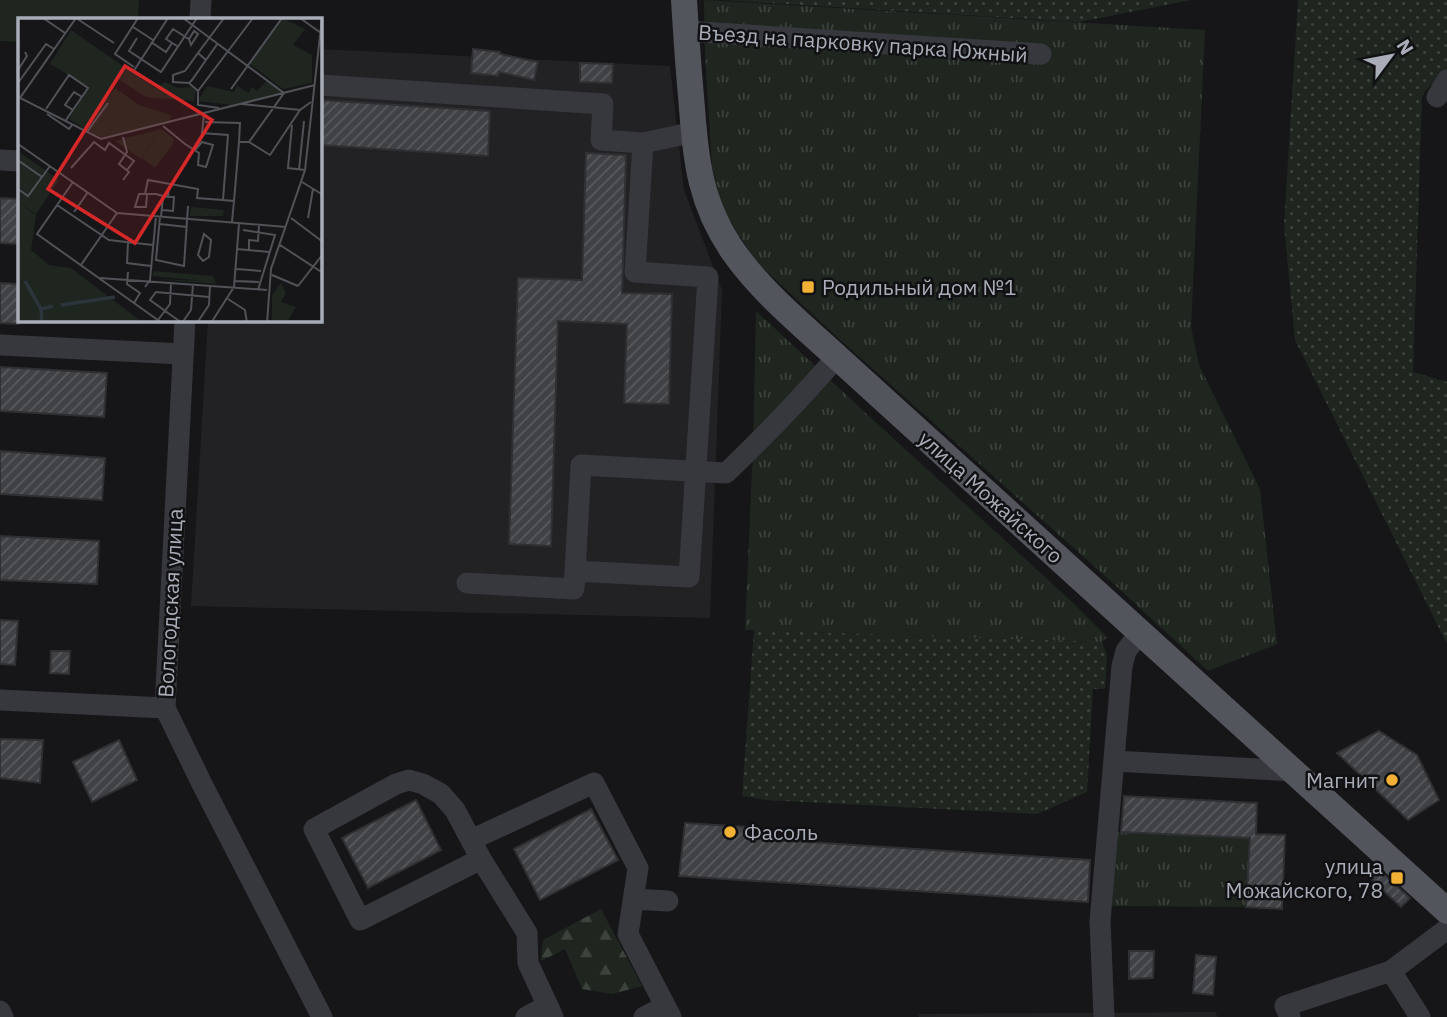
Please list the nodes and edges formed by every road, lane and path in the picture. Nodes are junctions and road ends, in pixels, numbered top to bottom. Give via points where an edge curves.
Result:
1 (201, 0) edge
2 (684, 0) edge
3 (200, 18) edge
4 (685, 31) junction
5 (1041, 54) dead end
6 (322, 85) edge
7 (694, 134) junction
8 (643, 143) junction
9 (0, 160) edge
10 (18, 161) edge
11 (185, 322) edge
12 (0, 345) edge
13 (183, 354) junction
14 (837, 357) junction
15 (696, 471) junction
16 (575, 570) junction
17 (467, 583) dead end
18 (1139, 634) junction
19 (0, 700) edge
20 (165, 708) junction
21 (1114, 761) junction
22 (1293, 771) junction
23 (476, 850) junction
24 (634, 899) junction
25 (668, 901) dead end
26 (1447, 911) edge
27 (1447, 929) edge
28 (1391, 971) junction
29 (0, 1011) edge
30 (550, 1011) edge
31 (668, 1012) edge
32 (3, 1017) edge
33 (323, 1017) edge
34 (526, 1017) edge
35 (644, 1017) edge
36 (1104, 1017) edge
37 (1290, 1017) edge
38 (1420, 1017) edge

1 - 3 street
2 - 4 main road, улица Можайского
4 - 5 street, Въезд на парковку парка Южный
4 - 7 main road, улица Можайского
6 - 8 street via 603,104 601,140
7 - 8 street
7 - 14 main road, улица Можайского via 702,186 727,241 763,288
8 - 15 street via 635,272 708,277
9 - 10 street
11 - 13 street, Вологодская улица
12 - 13 street
13 - 20 street, Вологодская улица
14 - 15 street via 726,473
14 - 18 main road, улица Можайского
15 - 16 street via 581,465
15 - 16 street via 689,577
16 - 17 street via 574,589
18 - 21 street via 1126,651 1122,666
18 - 22 main road, улица Можайского
19 - 20 street
20 - 33 street, Вологодская улица
21 - 22 street
21 - 36 street via 1100,921
22 - 26 main road, улица Можайского
23 - 23 street via 441,794 409,780 314,829 360,920
23 - 24 street via 594,783 638,868
23 - 30 street via 527,933 528,963
24 - 25 street
24 - 31 street via 628,933
27 - 28 street
28 - 37 street via 1285,1006
28 - 38 street
29 - 32 street
30 - 34 street
31 - 35 street

